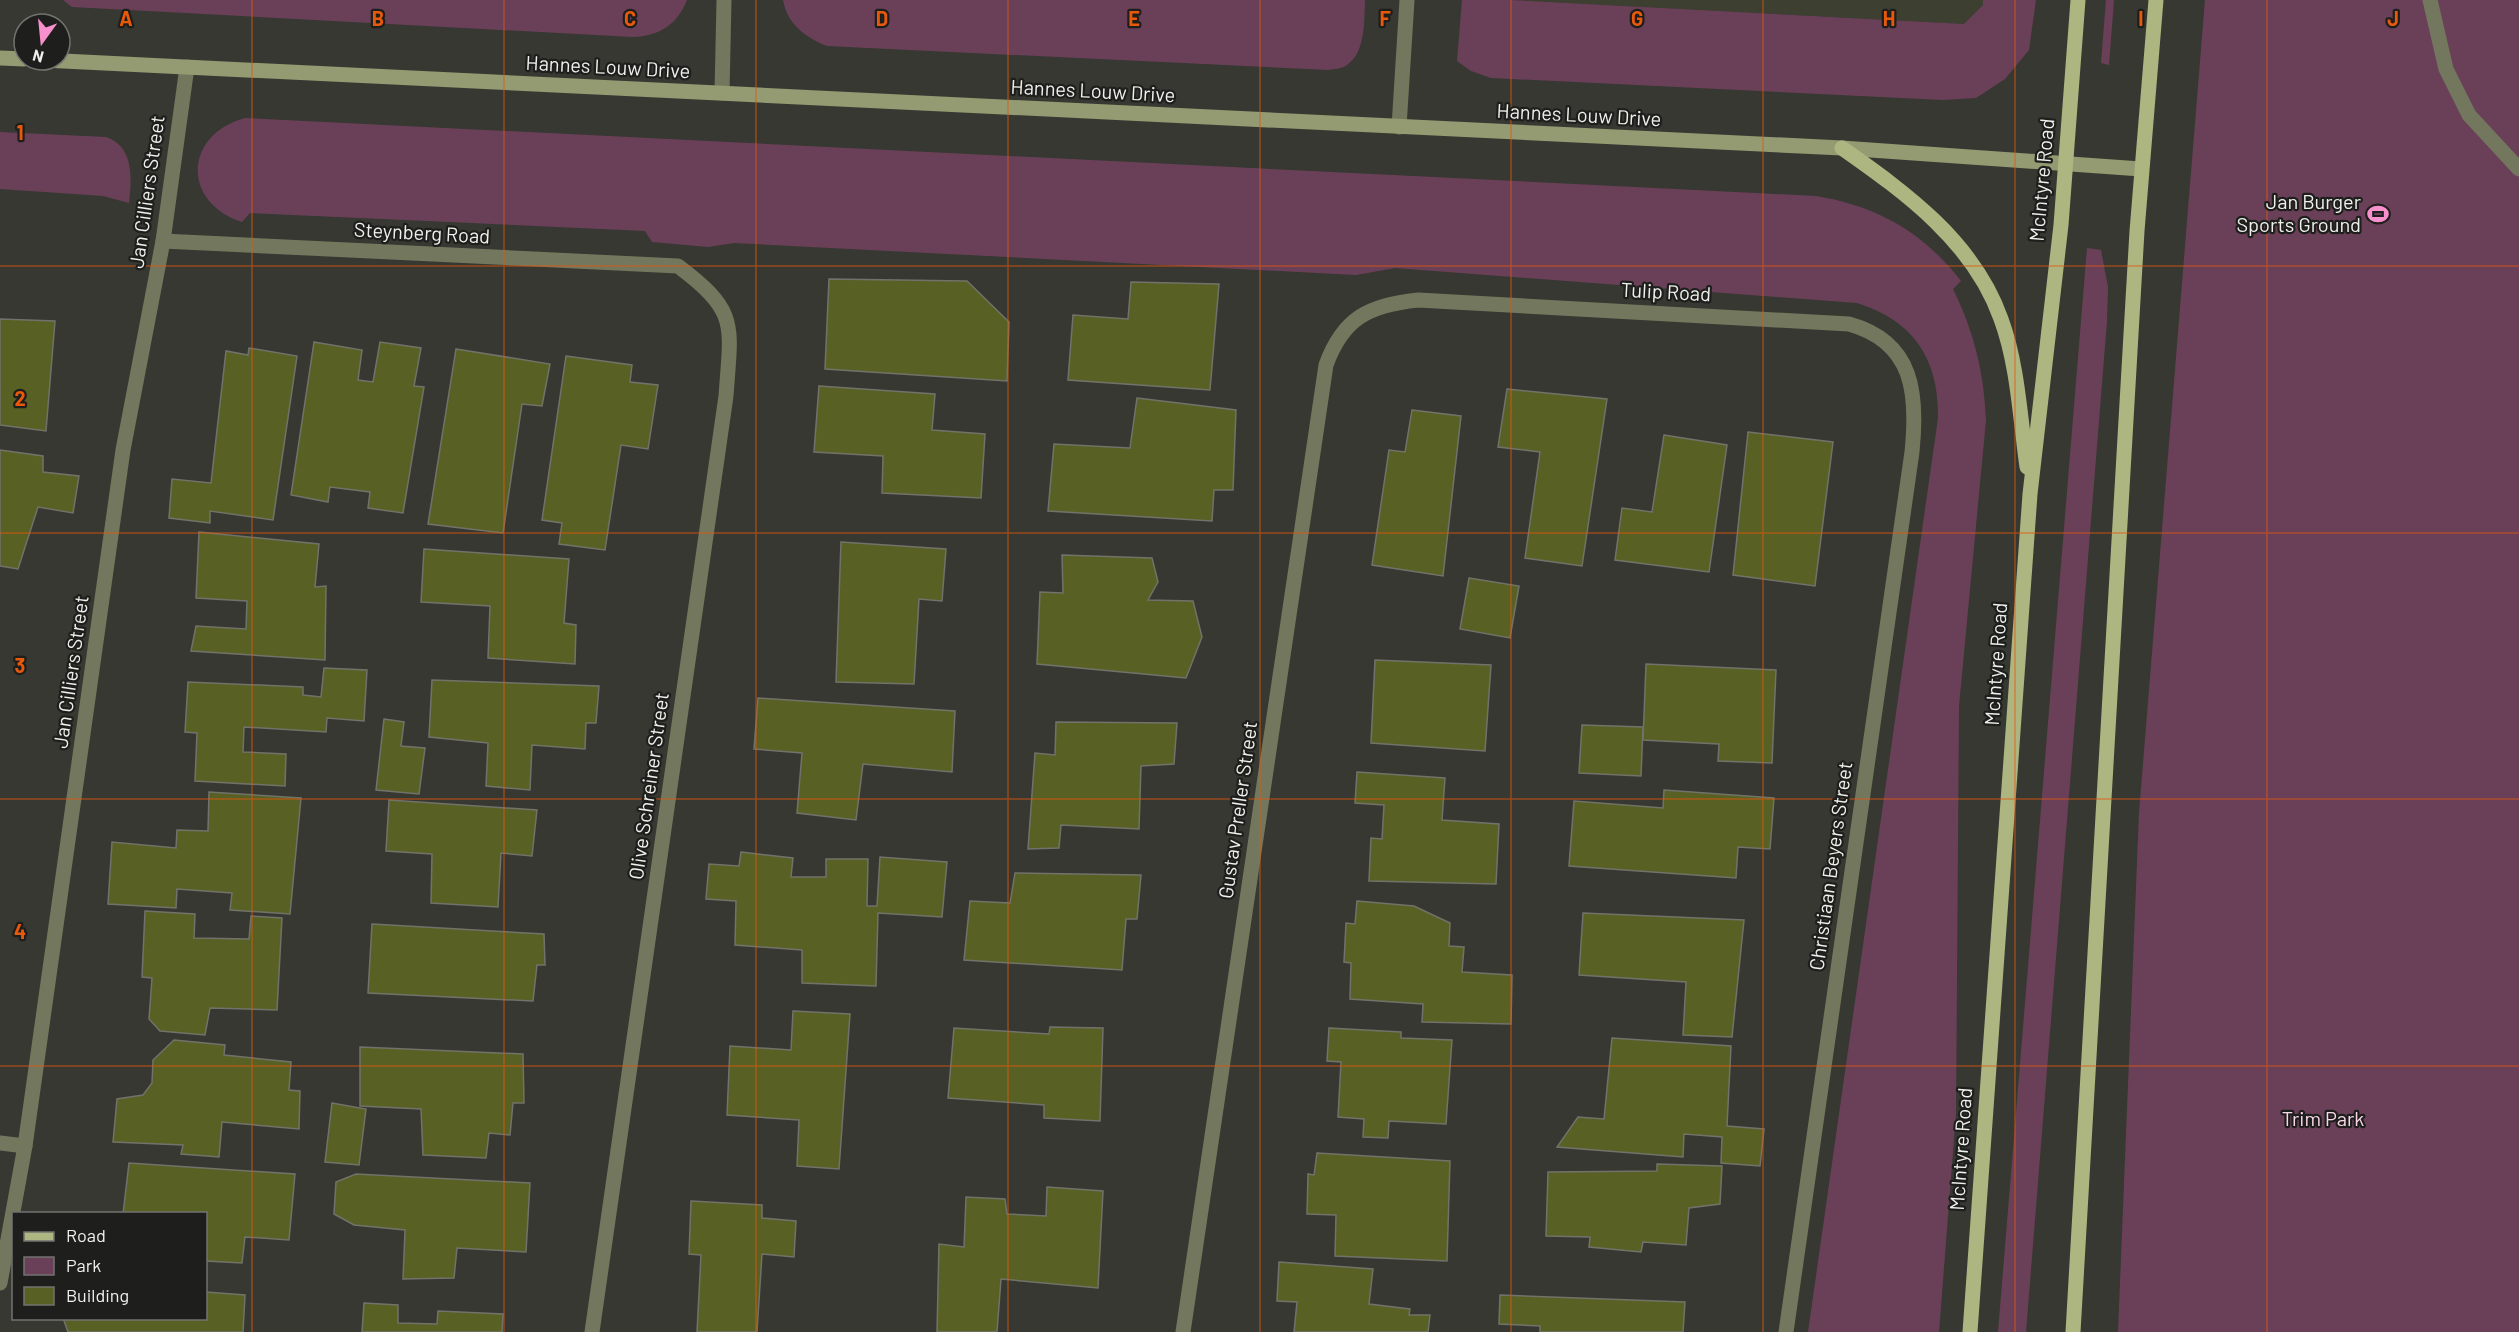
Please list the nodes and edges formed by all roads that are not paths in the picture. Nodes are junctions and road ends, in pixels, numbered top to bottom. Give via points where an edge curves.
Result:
1 (724, 0) edge
2 (1407, 0) edge
3 (2078, 0) edge
4 (2156, 0) edge
5 (2430, 0) edge
6 (72, 61) edge
7 (187, 67) junction
8 (722, 93) junction
9 (1399, 127) junction
10 (1842, 148) junction
11 (2064, 164) junction
12 (2141, 169) junction
13 (2519, 169) edge
14 (163, 241) junction
15 (678, 266) joint
16 (1368, 311) joint
17 (1914, 407) joint
18 (2030, 494) junction
19 (0, 1143) edge
20 (25, 1146) junction
21 (13, 1212) edge
22 (12, 1217) edge
23 (0, 1283) edge
24 (592, 1332) edge
25 (1183, 1332) edge
26 (1786, 1332) edge
27 (1970, 1332) edge
28 (2073, 1332) edge

1 - 8 street
2 - 9 street
3 - 11 main road, McIntyre Road
4 - 12 main road
5 - 13 street via 2446,69 2469,115
6 - 7 street, Hannes Louw Drive
7 - 8 street, Hannes Louw Drive
7 - 14 street, Jan Cilliers Street
8 - 9 street, Hannes Louw Drive
9 - 10 street, Hannes Louw Drive
10 - 11 street, Hannes Louw Drive
10 - 18 main road via 1929,215 1967,256 1993,297 2011,357
11 - 12 street, Hannes Louw Drive
11 - 18 main road, McIntyre Road via 2061,225
12 - 28 main road
14 - 15 street, Steynberg Road
14 - 20 street, Jan Cilliers Street via 123,450
15 - 24 street, Olive Schreiner Street via 705,286 728,318 726,396
16 - 17 street, Tulip Road via 1418,300 1849,324 1873,333 1895,351 1912,384
16 - 25 street, Gustav Preller Street via 1347,327 1334,344 1319,399
17 - 26 street, Christiaan Beyers Street via 1912,452
18 - 27 main road, McIntyre Road
19 - 20 street
20 - 21 street, Jan Cilliers Street
22 - 23 street, Jan Cilliers Street

